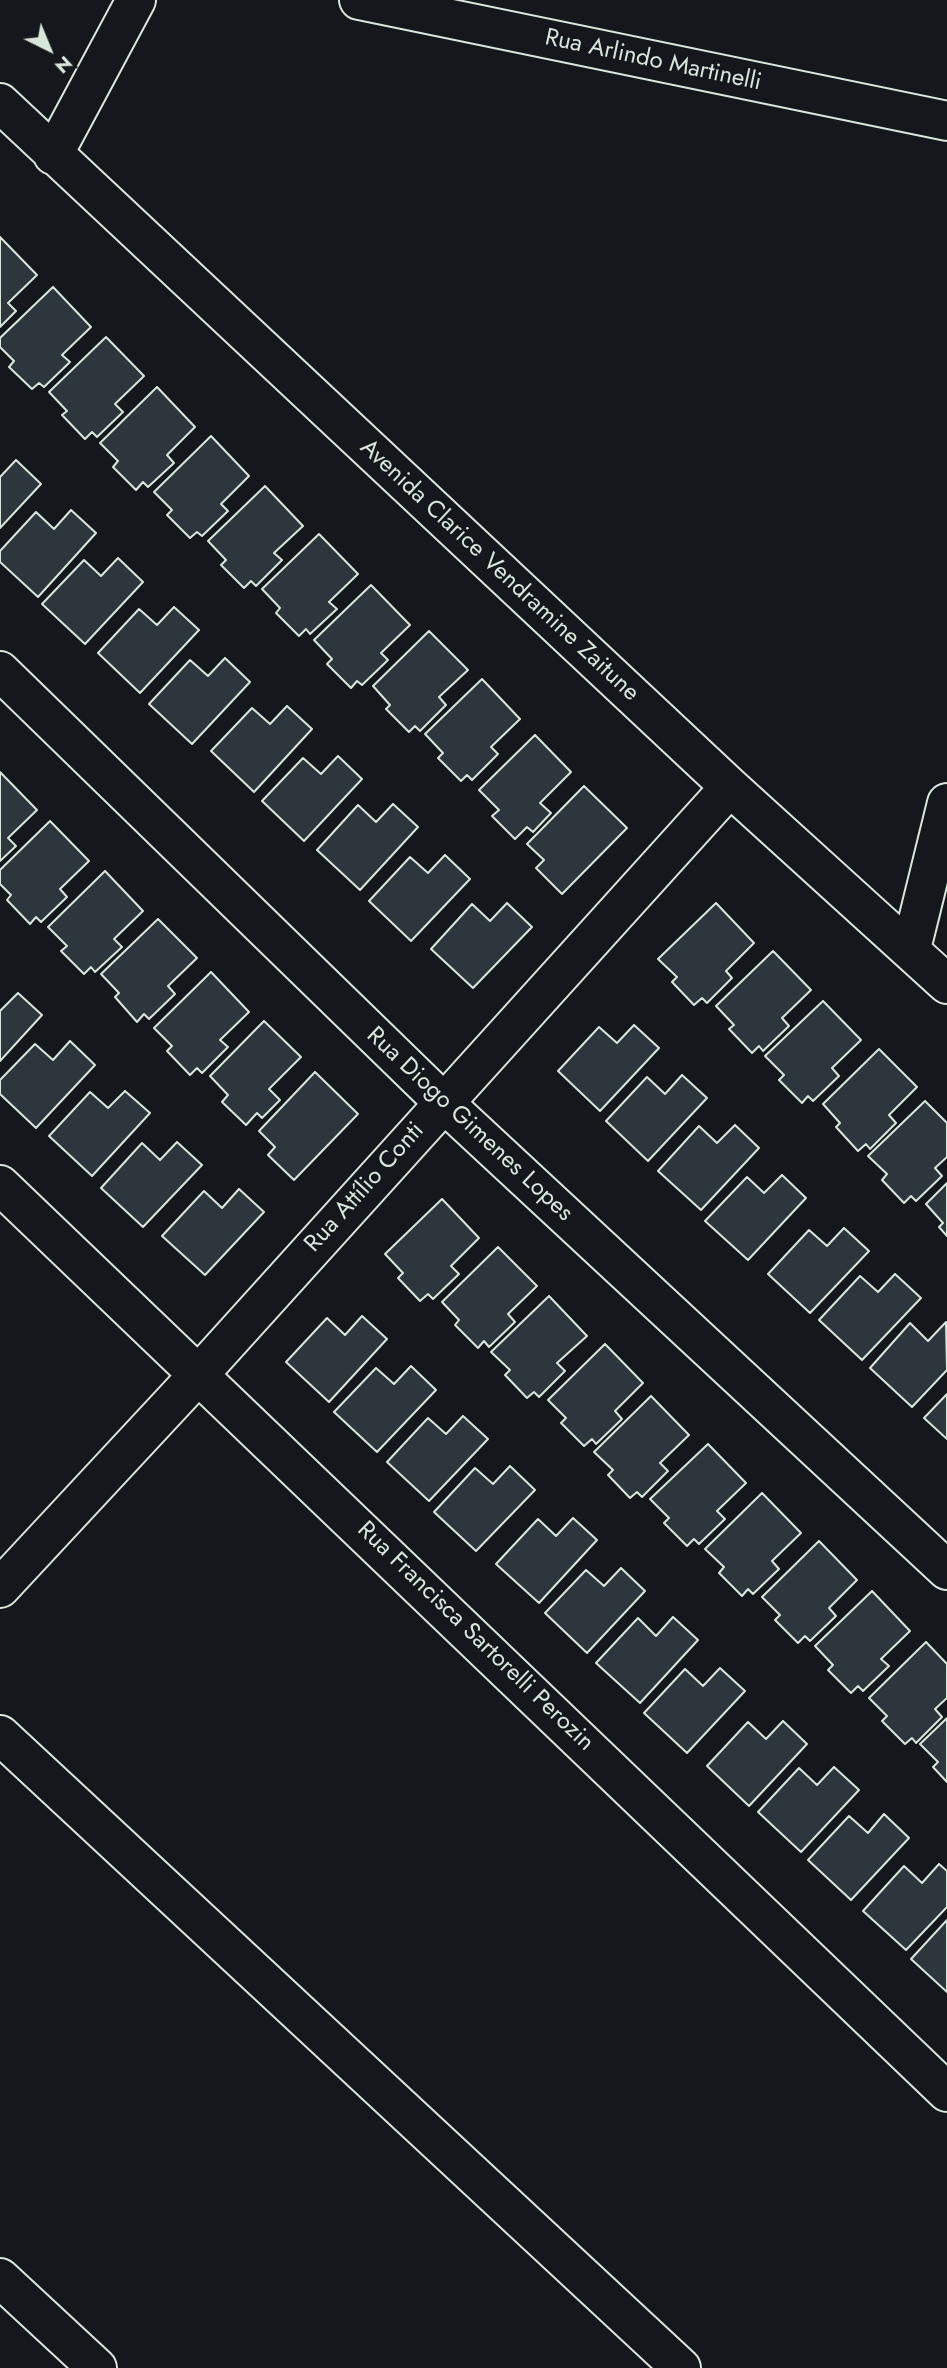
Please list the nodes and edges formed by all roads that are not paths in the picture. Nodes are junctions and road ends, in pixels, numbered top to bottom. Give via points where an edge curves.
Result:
1 (136, 0) edge
2 (359, 0) edge
3 (0, 103) edge
4 (947, 121) edge
5 (53, 155) junction
6 (0, 671) edge
7 (730, 787) junction
8 (947, 803) edge
9 (911, 949) junction
10 (947, 984) edge
11 (443, 1102) junction
12 (0, 1185) edge
13 (200, 1373) junction
14 (947, 1570) edge
15 (0, 1588) edge
16 (0, 1735) edge
17 (947, 2092) edge
18 (0, 2278) edge
19 (97, 2368) edge
20 (681, 2368) edge

1 - 5 street
2 - 4 street, Rua Arlindo Martinelli
3 - 5 street, Avenida Clarice Vendramine Zaitune
5 - 7 street, Avenida Clarice Vendramine Zaitune
6 - 11 street, Rua Diogo Gimenes Lopes
7 - 9 street, Avenida Clarice Vendramine Zaitune
7 - 11 street, Rua Attílio Conti
8 - 9 street
9 - 10 street, Avenida Clarice Vendramine Zaitune
11 - 13 street, Rua Attílio Conti
11 - 14 street, Rua Diogo Gimenes Lopes
12 - 13 street, Rua Francisca Sartorelli Perozin
13 - 15 street, Rua Attílio Conti
13 - 17 street, Rua Francisca Sartorelli Perozin
16 - 20 street
18 - 19 street

